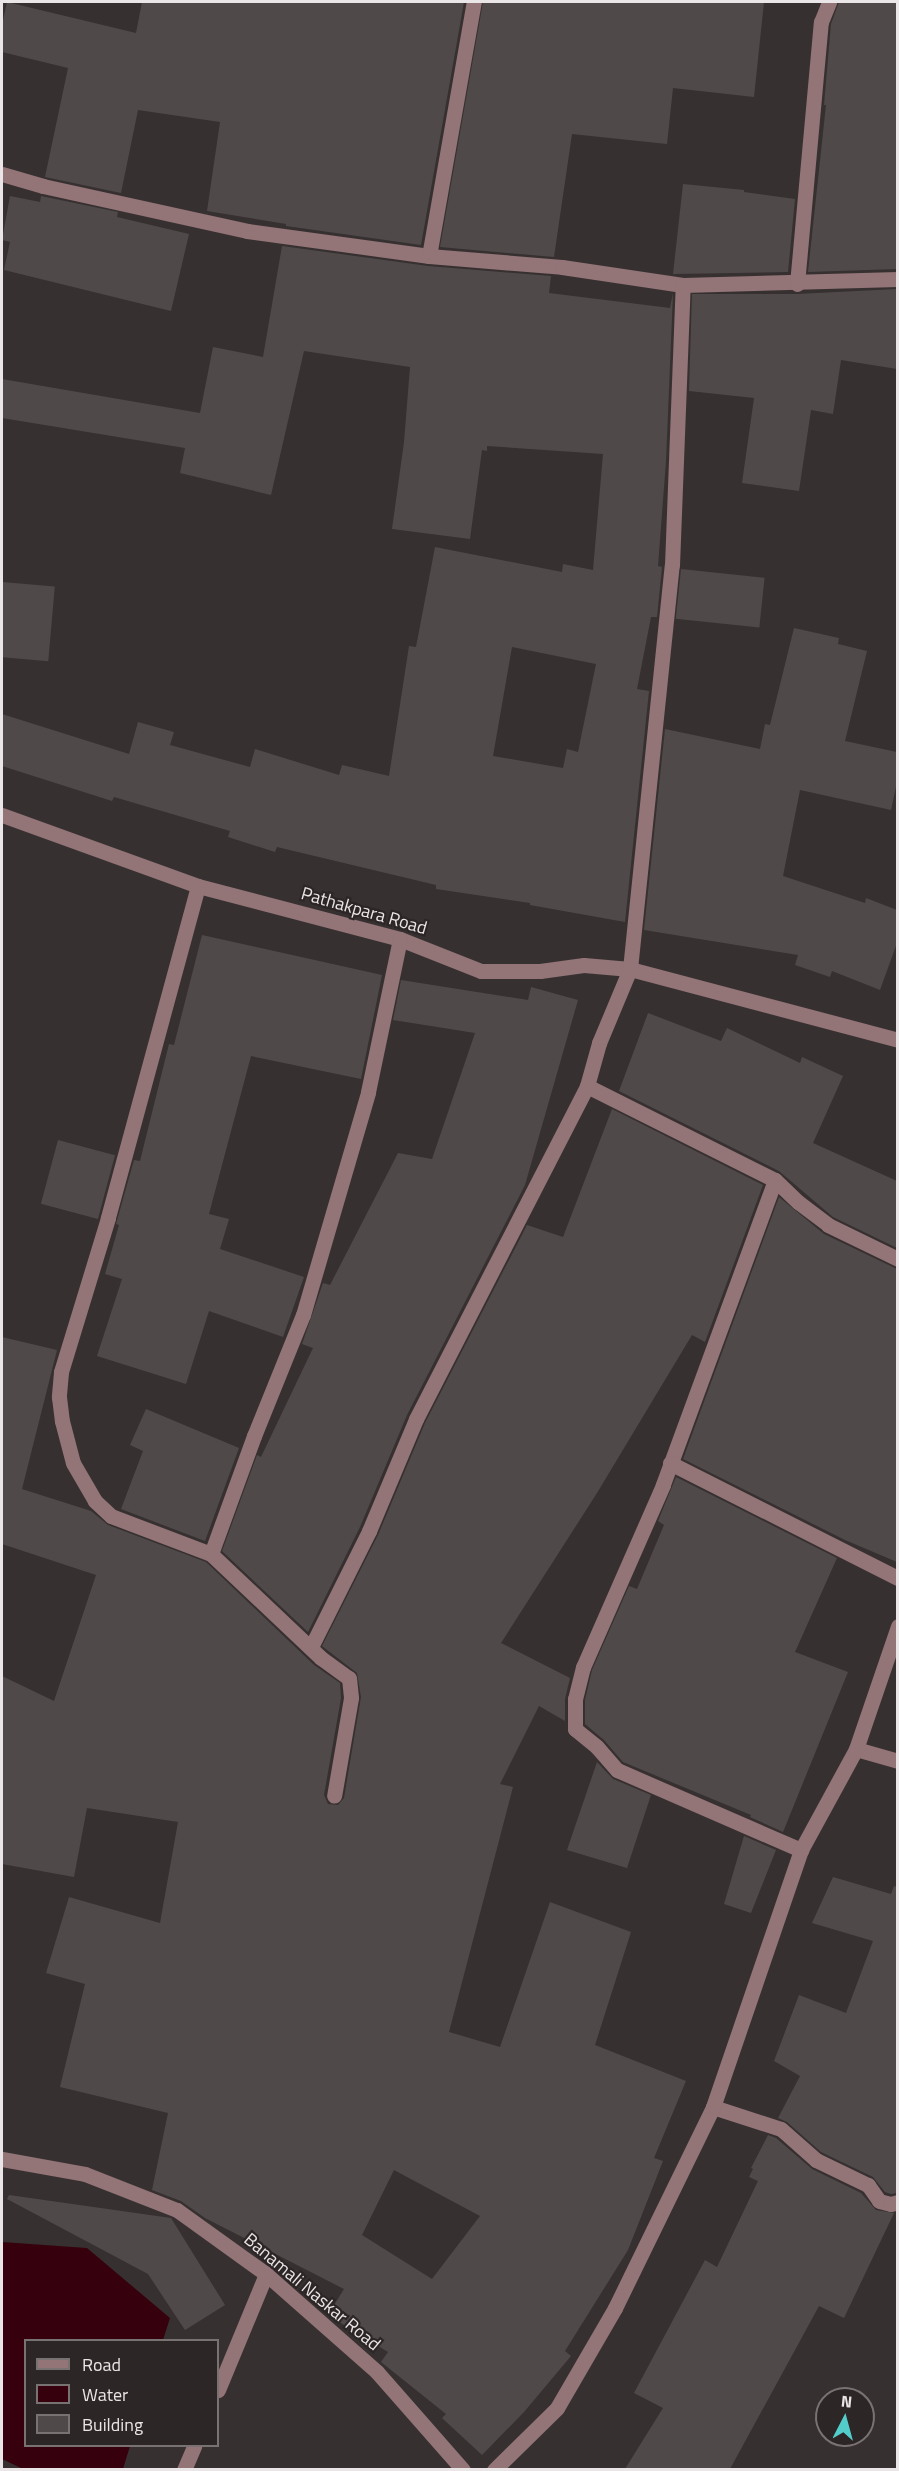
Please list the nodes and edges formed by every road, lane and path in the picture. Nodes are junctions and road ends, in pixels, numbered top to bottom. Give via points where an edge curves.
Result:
1 (474, 2) edge
2 (829, 2) edge
3 (2, 174) edge
4 (429, 256) junction
5 (897, 279) edge
6 (797, 284) junction
7 (683, 285) junction
8 (2, 815) edge
9 (198, 886) junction
10 (400, 939) junction
11 (630, 969) junction
12 (897, 1040) edge
13 (587, 1086) junction
14 (775, 1180) junction
15 (897, 1258) edge
16 (670, 1463) junction
17 (211, 1554) junction
18 (897, 1578) edge
19 (897, 1626) edge
20 (311, 1647) junction
21 (856, 1749) junction
22 (897, 1761) edge
23 (334, 1796) dead end
24 (801, 1850) junction
25 (713, 2107) junction
26 (2, 2159) edge
27 (897, 2202) edge
28 (266, 2274) junction
29 (219, 2388) edge
30 (193, 2447) edge
31 (184, 2469) edge
32 (463, 2469) edge
33 (494, 2469) edge

1 - 4 street
2 - 6 street via 821,22
3 - 4 street via 247,231
4 - 7 street via 562,267
5 - 6 street
6 - 7 street
7 - 11 street via 672,565
8 - 9 street, Pathakpara Road
9 - 10 street, Pathakpara Road
9 - 17 street via 108,1218 66,1354 59,1397 66,1443 95,1502 111,1516
10 - 11 street, Pathakpara Road via 481,971 540,971 584,965
10 - 17 street via 368,1092 303,1315
11 - 12 street, Pathakpara Road
11 - 13 street via 599,1042
13 - 14 street
13 - 20 street via 416,1419 369,1531
14 - 15 street via 828,1225
14 - 16 street
16 - 18 street
16 - 24 street via 583,1667 575,1699 575,1729 617,1770
17 - 20 street
19 - 21 street
20 - 23 street via 349,1678 351,1698
21 - 22 street
21 - 24 street
24 - 25 street
25 - 27 street via 781,2129 816,2160 868,2185 879,2201
25 - 33 street via 615,2308 557,2408
26 - 28 street, Banamali Naskar Road via 85,2175 177,2210
28 - 29 street
28 - 32 street, Banamali Naskar Road via 377,2372
30 - 31 street

